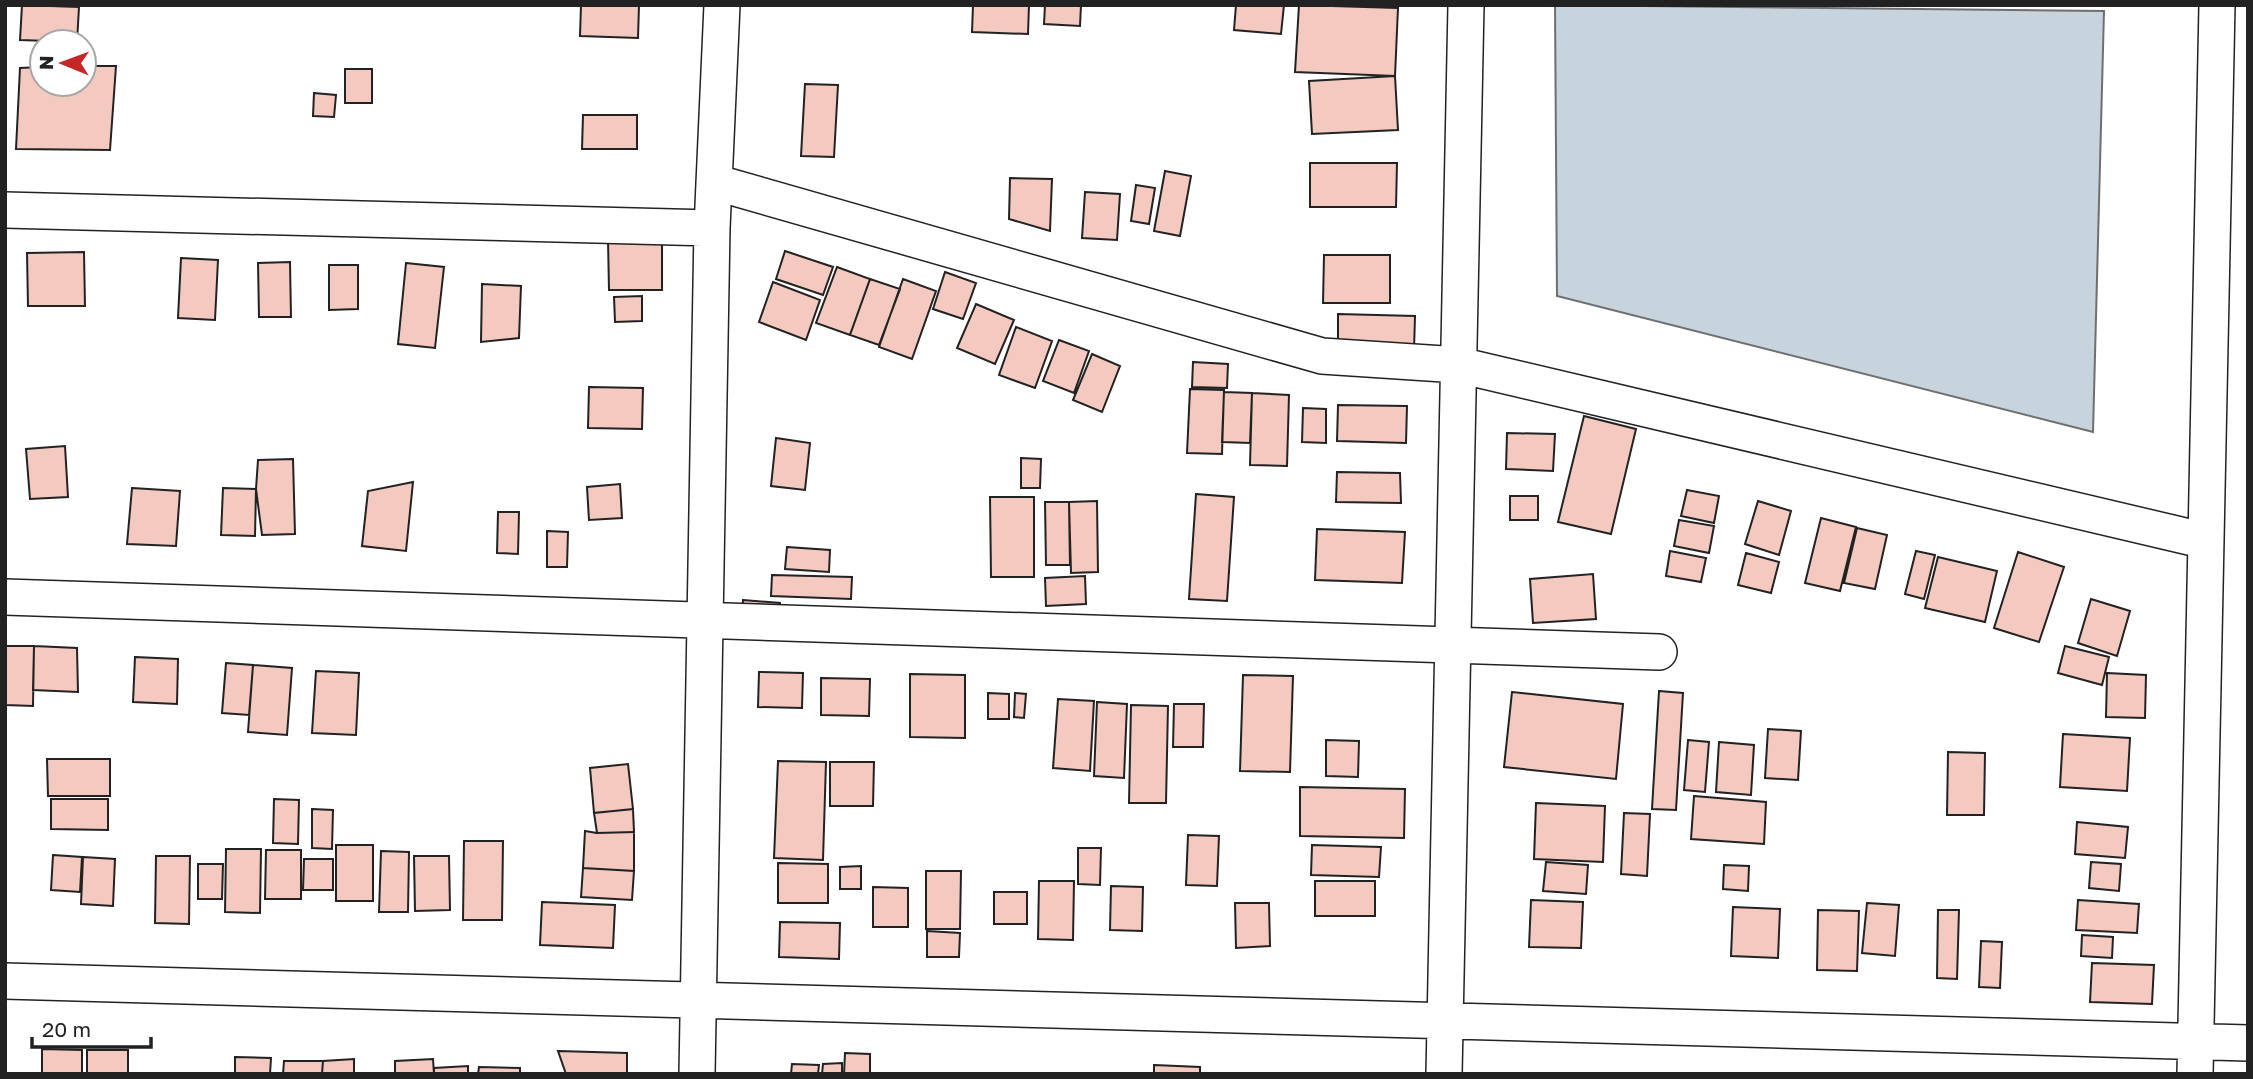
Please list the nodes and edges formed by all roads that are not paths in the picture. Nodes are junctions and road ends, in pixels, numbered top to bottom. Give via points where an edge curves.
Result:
1 (722, 5) edge
2 (1466, 5) edge
3 (2217, 5) edge
4 (714, 182) junction
5 (5, 210) edge
6 (712, 228) junction
7 (1458, 365) junction
8 (2206, 541) junction
9 (5, 597) edge
10 (705, 620) junction
11 (1453, 645) junction
12 (1658, 652) dead end
13 (5, 981) edge
14 (698, 1000) junction
15 (1445, 1021) junction
16 (2248, 1043) edge
17 (2196, 1058) edge
18 (697, 1074) edge
19 (1444, 1074) edge

1 - 4 street
2 - 7 street
3 - 8 street
4 - 6 street
4 - 7 street via 1322,356
5 - 6 street
6 - 10 street
7 - 8 street
7 - 11 street
8 - 17 street
9 - 10 street
10 - 11 street
10 - 14 street
11 - 12 street
11 - 15 street
13 - 14 street
14 - 15 street
14 - 18 street
15 - 17 street
15 - 19 street
16 - 17 street

